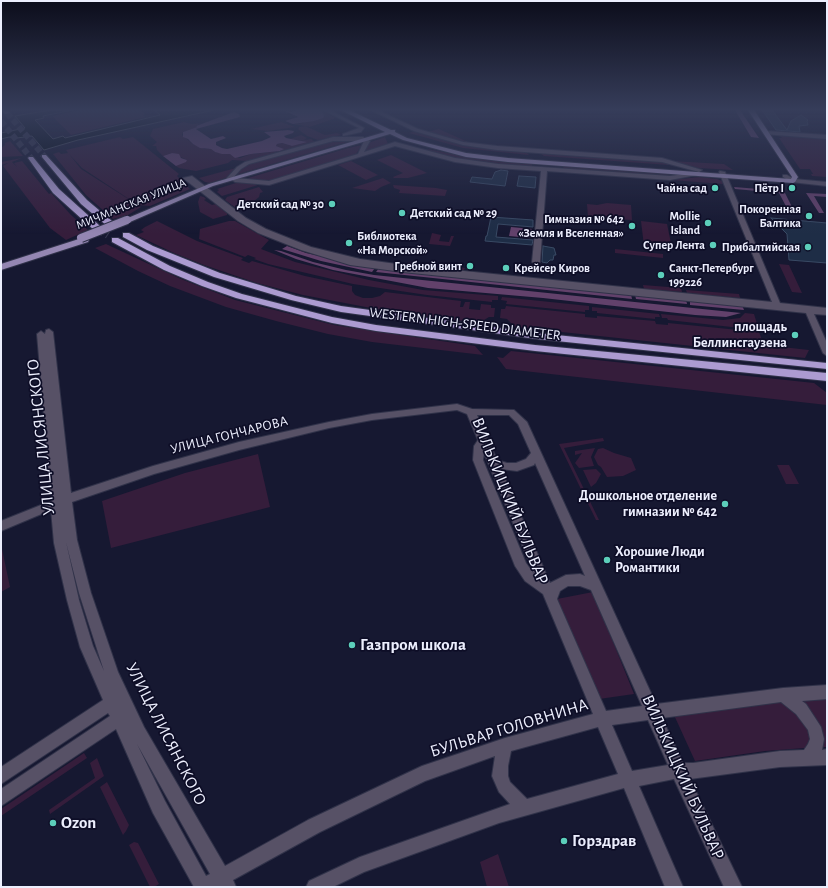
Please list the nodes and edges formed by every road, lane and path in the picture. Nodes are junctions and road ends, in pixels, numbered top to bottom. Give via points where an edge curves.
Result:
1 (288, 151) edge
2 (327, 151) edge
3 (361, 151) edge
4 (372, 151) edge
5 (421, 151) edge
6 (429, 151) edge
7 (451, 151) edge
8 (475, 151) edge
9 (541, 151) edge
10 (771, 151) edge
11 (777, 151) edge
12 (360, 155) junction
13 (44, 156) tunnel mouth
14 (438, 156) junction
15 (31, 158) tunnel mouth
16 (544, 170) junction
17 (699, 172) junction
18 (723, 174) junction
19 (786, 176) junction
20 (794, 179) junction
21 (827, 179) edge
22 (232, 180) junction
23 (827, 184) edge
24 (203, 190) junction
25 (109, 223) tunnel mouth
26 (98, 228) tunnel mouth
27 (123, 233) dead end
28 (111, 237) tunnel mouth
29 (83, 239) junction
30 (1, 263) edge
31 (1, 267) edge
32 (534, 282) junction
33 (778, 307) junction
34 (809, 312) junction
35 (827, 312) edge
36 (45, 333) dead end
37 (827, 353) edge
38 (827, 366) edge
39 (827, 377) edge
40 (471, 412) junction
41 (483, 440) junction
42 (536, 454) junction
43 (493, 463) junction
44 (62, 501) junction
45 (1, 526) edge
46 (596, 586) junction
47 (549, 594) junction
48 (827, 692) edge
49 (783, 695) junction
50 (118, 704) junction
51 (653, 712) junction
52 (118, 719) junction
53 (602, 720) junction
54 (505, 745) junction
55 (808, 757) junction
56 (827, 757) edge
57 (679, 771) junction
58 (1, 776) edge
59 (627, 780) junction
60 (1, 798) edge
61 (525, 808) junction
62 (224, 882) edge
63 (204, 887) edge
64 (315, 887) edge
65 (674, 887) edge
66 (733, 887) edge

1 - 22 street via 247,163 239,168
2 - 22 main road, МИЧМАНСКАЯ УЛИЦА
3 - 12 street
4 - 12 street
5 - 14 street
6 - 14 street
7 - 17 main road via 494,159
8 - 17 main road
9 - 17 street via 662,160
10 - 19 main road
11 - 20 main road
12 - 22 street via 269,182
13 - 25 highway via 84,202
14 - 16 street via 498,166
15 - 26 highway via 56,191
16 - 17 street via 670,178
16 - 32 street
17 - 18 main road
18 - 19 main road
18 - 20 main road
18 - 33 street
19 - 20 street
20 - 21 street
20 - 23 street
22 - 24 main road, МИЧМАНСКАЯ УЛИЦА
24 - 29 main road, МИЧМАНСКАЯ УЛИЦА
24 - 32 street via 240,220 260,232 321,255 390,269
27 - 38 highway, WESTERN HIGH-SPEED DIAMETER via 150,248 217,275 341,309 537,336
28 - 39 highway, WESTERN HIGH-SPEED DIAMETER via 167,268 205,284 239,296 332,320 535,348
29 - 30 main road, МИЧМАНСКАЯ УЛИЦА
29 - 31 main road, МИЧМАНСКАЯ УЛИЦА
32 - 33 street
33 - 34 street
33 - 35 street
34 - 35 street
34 - 37 street
36 - 44 street, УЛИЦА ЛИСЯНСКОГО
40 - 41 street, ВИЛЬКИЦКИЙ БУЛЬВАР
40 - 42 street, ВИЛЬКИЦКИЙ БУЛЬВАР via 511,412 522,422
40 - 44 street, УЛИЦА ГОНЧАРОВА via 457,407 329,425 189,459
41 - 43 street, ВИЛЬКИЦКИЙ БУЛЬВАР
41 - 47 street via 479,446 478,460 521,566 529,577
42 - 43 street via 530,462 517,467
42 - 46 street, ВИЛЬКИЦКИЙ БУЛЬВАР
43 - 47 street, ВИЛЬКИЦКИЙ БУЛЬВАР
44 - 45 street, УЛИЦА ГОНЧАРОВА
44 - 50 street, УЛИЦА ЛИСЯНСКОГО via 60,543 73,600 87,647
46 - 47 street via 580,580 566,581
46 - 51 street, ВИЛЬКИЦКИЙ БУЛЬВАР
47 - 53 street, ВИЛЬКИЦКИЙ БУЛЬВАР
48 - 49 street, БУЛЬВАР ГОЛОВНИНА
49 - 51 street, БУЛЬВАР ГОЛОВНИНА
49 - 55 street via 801,708 814,727 817,739 815,748
50 - 52 street
50 - 58 street
50 - 62 street, УЛИЦА ЛИСЯНСКОГО via 139,732
51 - 53 street, БУЛЬВАР ГОЛОВНИНА
51 - 57 street, ВИЛЬКИЦКИЙ БУЛЬВАР
52 - 60 street
52 - 63 street via 159,807
53 - 54 street, БУЛЬВАР ГОЛОВНИНА
53 - 59 street, ВИЛЬКИЦКИЙ БУЛЬВАР
54 - 61 street via 500,776 504,787
54 - 62 street, БУЛЬВАР ГОЛОВНИНА via 416,777 314,826
55 - 56 street
55 - 57 street
57 - 59 street
57 - 66 street, ВИЛЬКИЦКИЙ БУЛЬВАР
59 - 61 street
59 - 65 street, ВИЛЬКИЦКИЙ БУЛЬВАР
61 - 64 street via 360,865
62 - 63 street, БУЛЬВАР ГОЛОВНИНА

